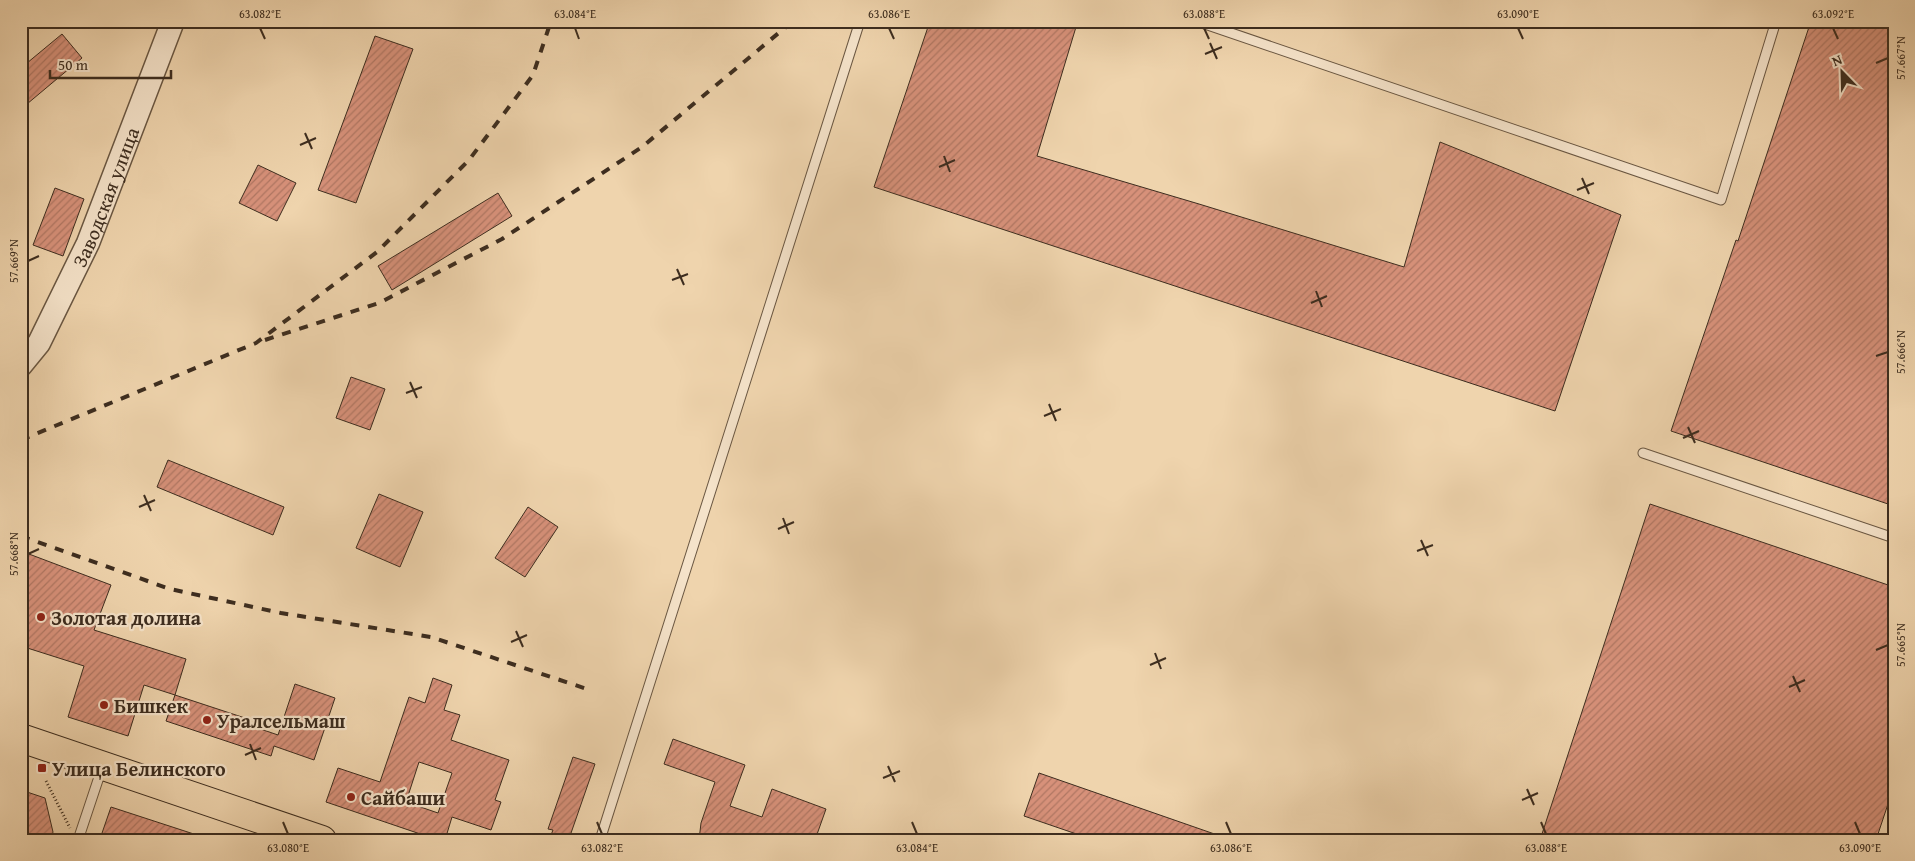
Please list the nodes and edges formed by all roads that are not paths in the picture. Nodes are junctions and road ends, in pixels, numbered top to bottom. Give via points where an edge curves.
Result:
1 (172, 21) edge
2 (860, 21) edge
3 (1196, 21) edge
4 (1776, 21) edge
5 (21, 365) edge
6 (1643, 453) dead end
7 (1894, 538) edge
8 (21, 738) edge
9 (103, 766) junction
10 (78, 840) edge
11 (322, 840) edge
12 (600, 840) edge

1 - 5 street, Заводская улица via 88,243 39,343
2 - 12 lane
3 - 4 lane via 1721,200
6 - 7 lane
8 - 9 main road
9 - 10 lane
9 - 11 main road

